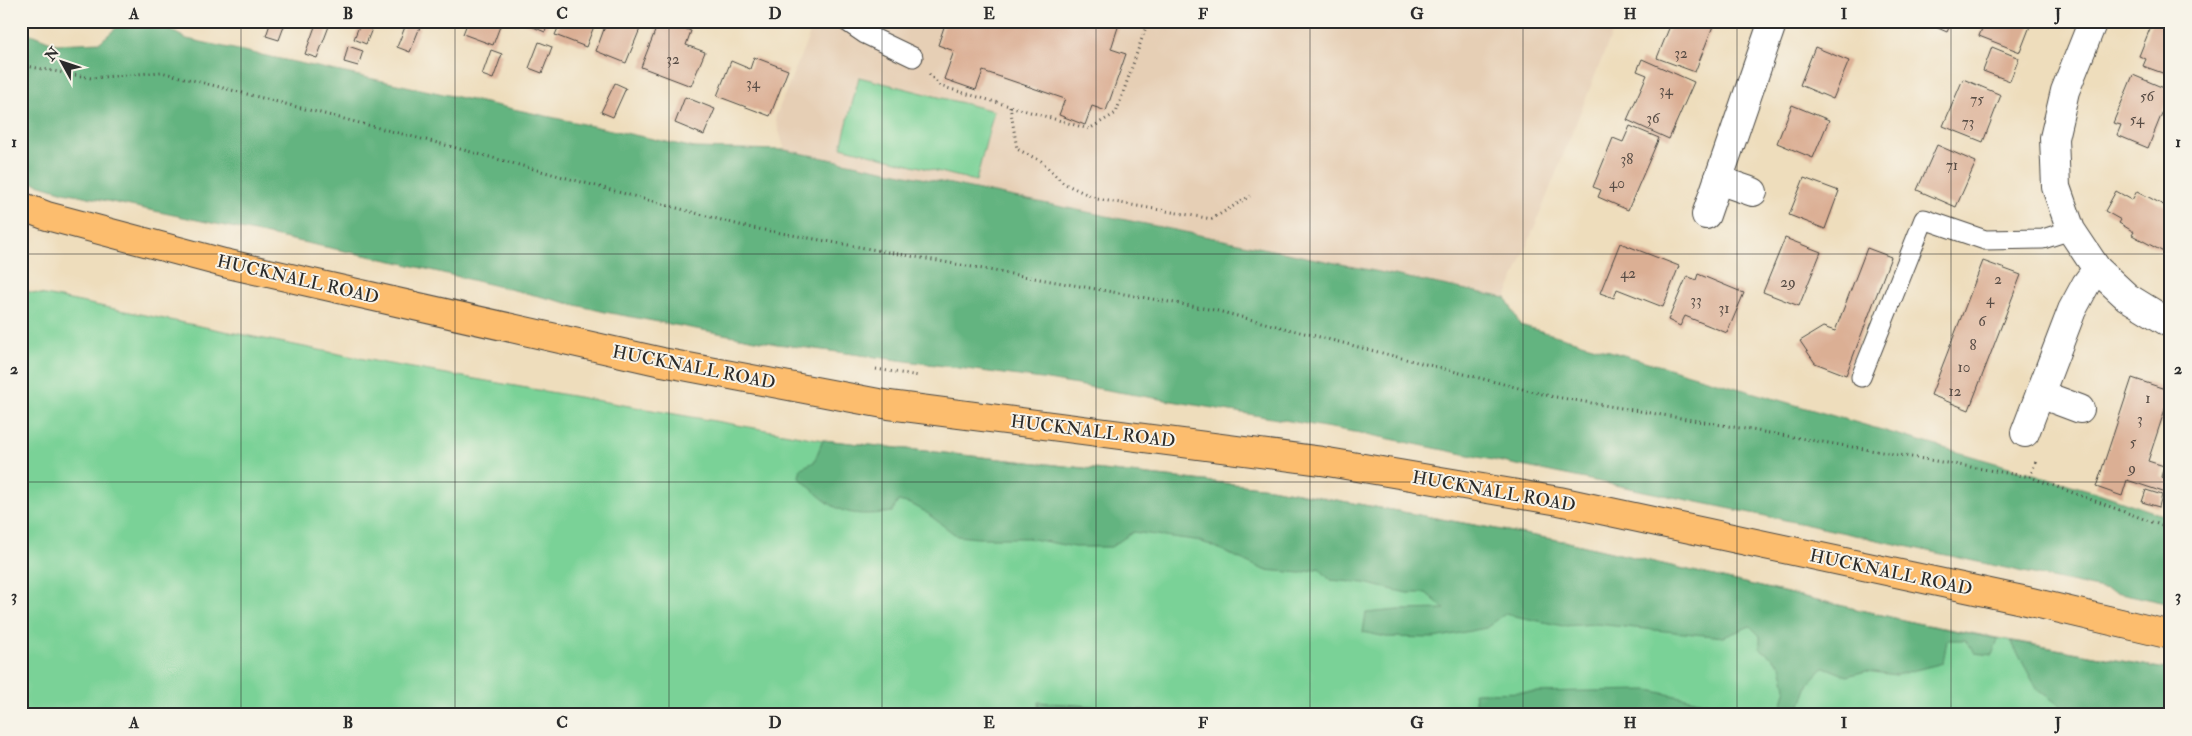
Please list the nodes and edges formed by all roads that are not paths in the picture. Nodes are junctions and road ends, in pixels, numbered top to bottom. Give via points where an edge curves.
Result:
1 (846, 21) edge
2 (1773, 21) edge
3 (2093, 21) edge
4 (913, 57) road end
5 (1718, 180) junction
6 (1754, 192) dead end
7 (21, 206) edge
8 (1706, 215) dead end
9 (2071, 230) junction
10 (2097, 270) junction
11 (2171, 324) edge
12 (1861, 377) dead end
13 (2040, 394) junction
14 (2080, 409) dead end
15 (2025, 432) dead end
16 (2171, 635) edge

1 - 4 lane
2 - 5 street
3 - 9 street via 2065,91 2054,138 2056,188
5 - 6 street
5 - 8 street
7 - 16 main road, HUCKNALL ROAD via 47,216 224,263 671,364 889,405 1322,461 1550,500 2027,601
9 - 10 street
9 - 12 lane via 2043,239 1985,240 1924,219
10 - 11 street via 2127,298
10 - 13 street via 2072,310
13 - 14 street
13 - 15 street

